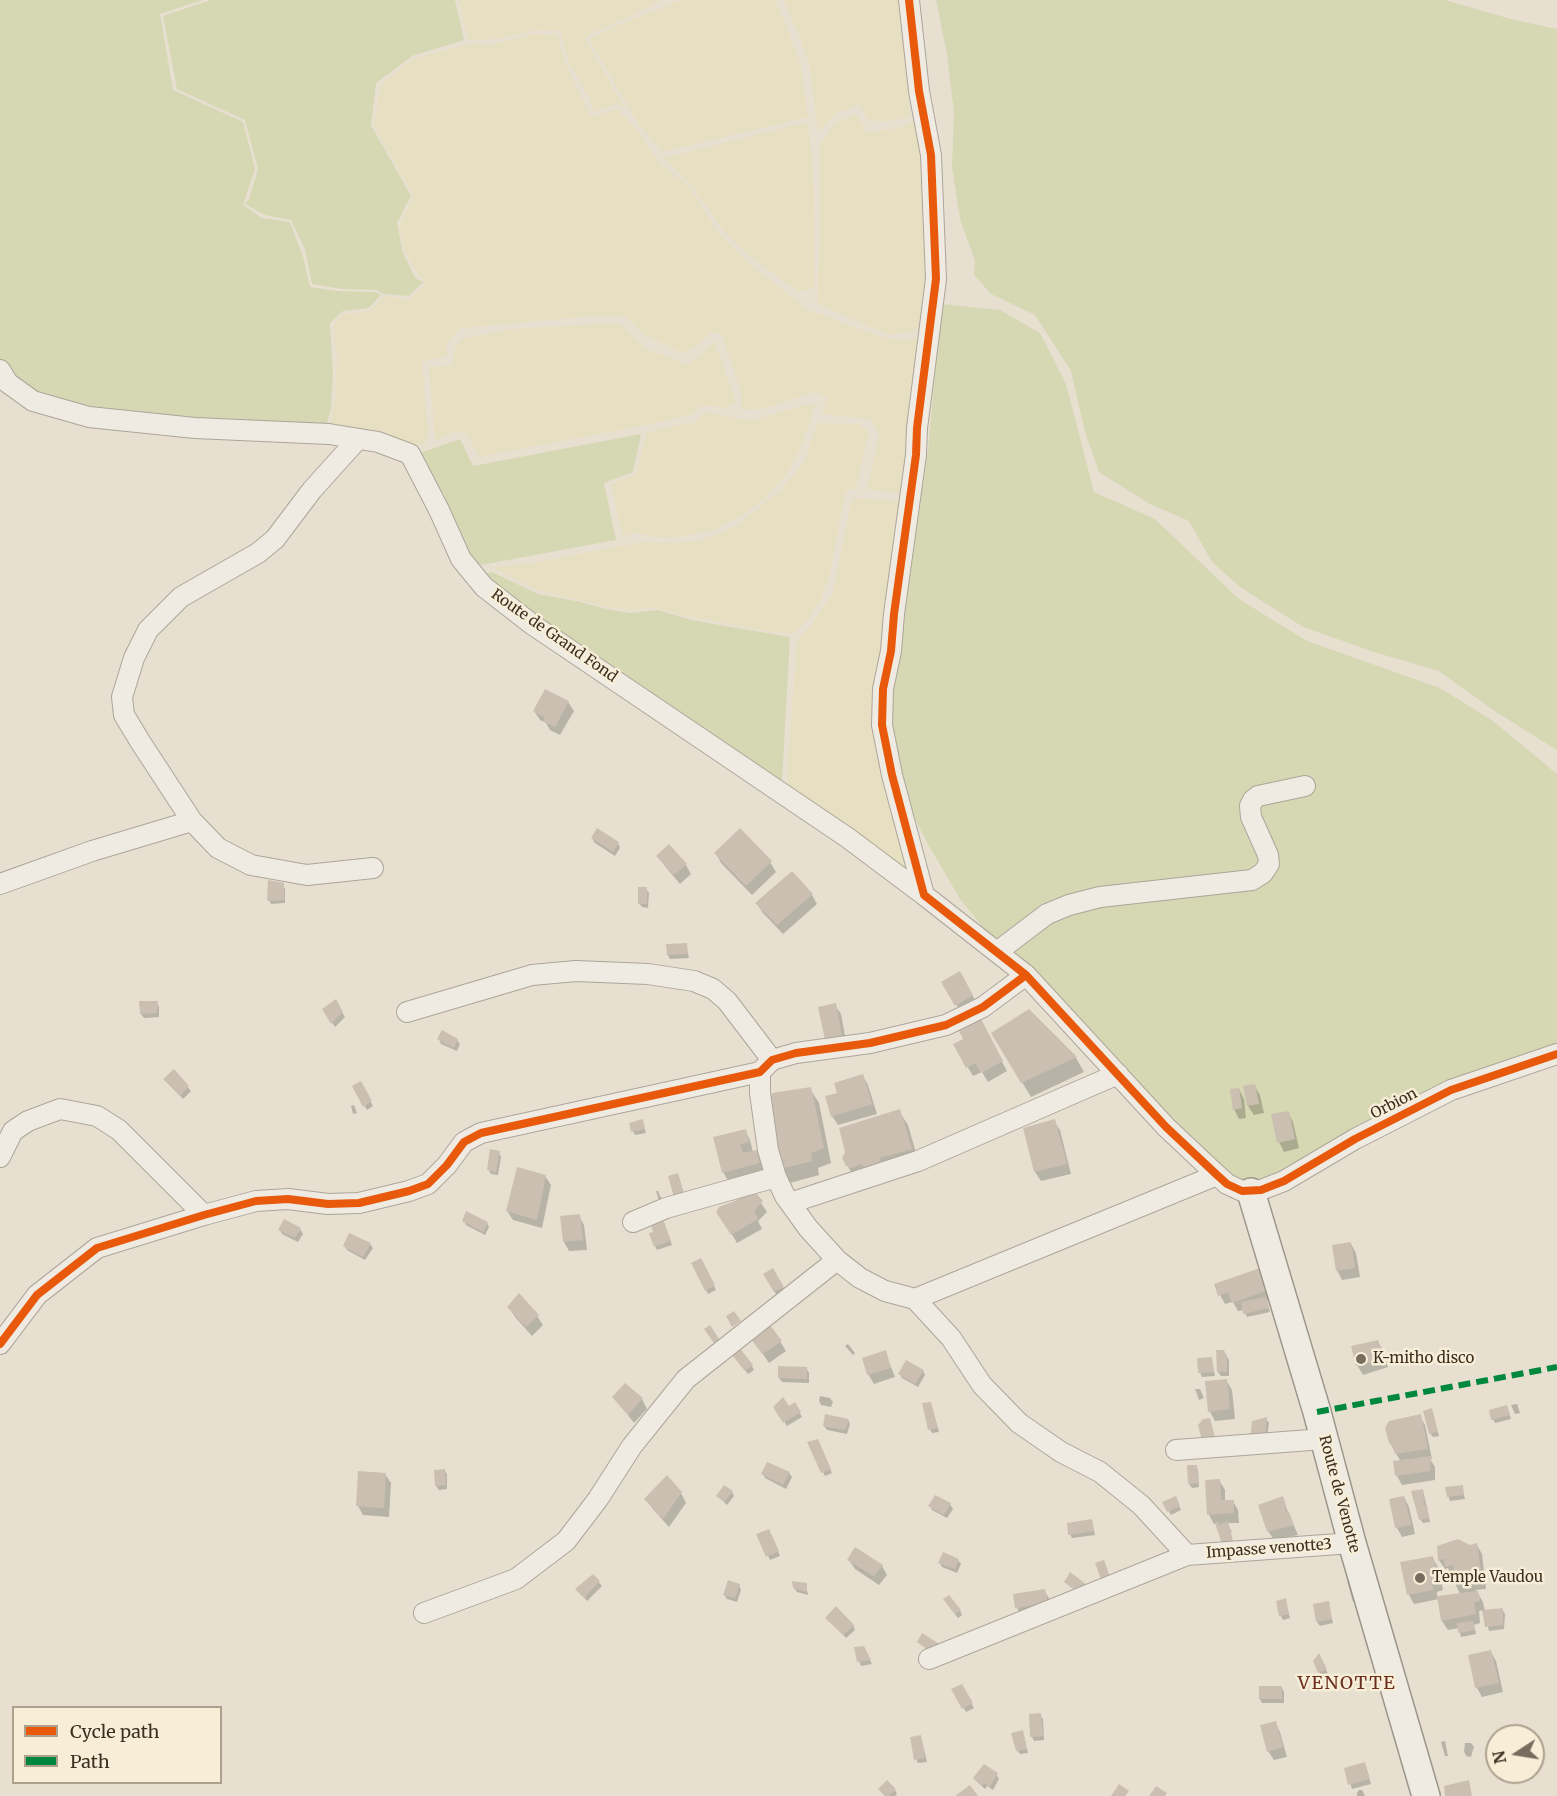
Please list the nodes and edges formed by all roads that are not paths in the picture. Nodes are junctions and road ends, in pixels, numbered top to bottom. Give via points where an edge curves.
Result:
1 (909, 0) edge
2 (0, 370) edge
3 (358, 439) junction
4 (1305, 786) dead end
5 (192, 821) junction
6 (373, 868) dead end
7 (0, 884) edge
8 (924, 895) junction
9 (997, 952) junction
10 (1026, 975) junction
11 (407, 1012) dead end
12 (1557, 1054) edge
13 (766, 1066) junction
14 (1118, 1074) junction
15 (0, 1157) edge
16 (1217, 1175) junction
17 (776, 1178) junction
18 (1251, 1192) junction
19 (790, 1203) junction
20 (204, 1215) junction
21 (633, 1222) dead end
22 (837, 1260) junction
23 (915, 1299) junction
24 (0, 1344) edge
25 (1324, 1439) junction
26 (1176, 1450) dead end
27 (1352, 1543) junction
28 (1187, 1555) junction
29 (424, 1613) dead end
30 (929, 1659) dead end
31 (1426, 1796) edge

1 - 8 street via 919,91 932,155 936,279 891,651 883,689 882,725 891,775
2 - 3 street, Route de Grand Fond via 8,382 33,401 89,417
3 - 5 street via 275,539 181,597 148,630 134,658 122,697 124,715
3 - 8 street, Route de Grand Fond via 410,454 461,559 484,587 533,625 848,837
4 - 9 street via 1258,796 1250,806 1269,864 1252,880 1100,897 1069,905 1047,914
5 - 6 street via 218,848 251,865 307,875
5 - 7 street via 92,850
8 - 9 street, Route de Grand Fond
9 - 10 street, Route de Grand Fond
10 - 13 street via 982,1007 946,1025 870,1043 796,1053
10 - 14 street, Route de Grand Fond
11 - 13 street via 532,975 576,971 648,974 694,981 712,989 727,1001
12 - 18 street, Orbion via 1450,1090 1355,1139 1300,1173
13 - 17 street via 760,1093
13 - 20 street via 481,1133 464,1142 428,1184 409,1191 359,1203 256,1201
14 - 16 street, Route de Grand Fond
14 - 19 street via 918,1161
15 - 20 street via 13,1131 28,1121 60,1109 97,1116 118,1130
16 - 18 street, Route de Grand Fond via 1234,1188
16 - 23 street
17 - 19 street
17 - 21 street via 678,1204
18 - 25 street, Route de Venotte
19 - 22 street
20 - 24 street via 97,1248 37,1295
22 - 23 street via 885,1291
22 - 29 street via 686,1379 632,1446 566,1541 516,1579
23 - 28 street via 951,1338 981,1385 1020,1423 1061,1452 1100,1472 1141,1505
25 - 26 street
25 - 27 street, Route de Venotte
27 - 28 street, Impasse venotte3
27 - 31 street, Route de Venotte
28 - 30 street, Impasse venotte3

